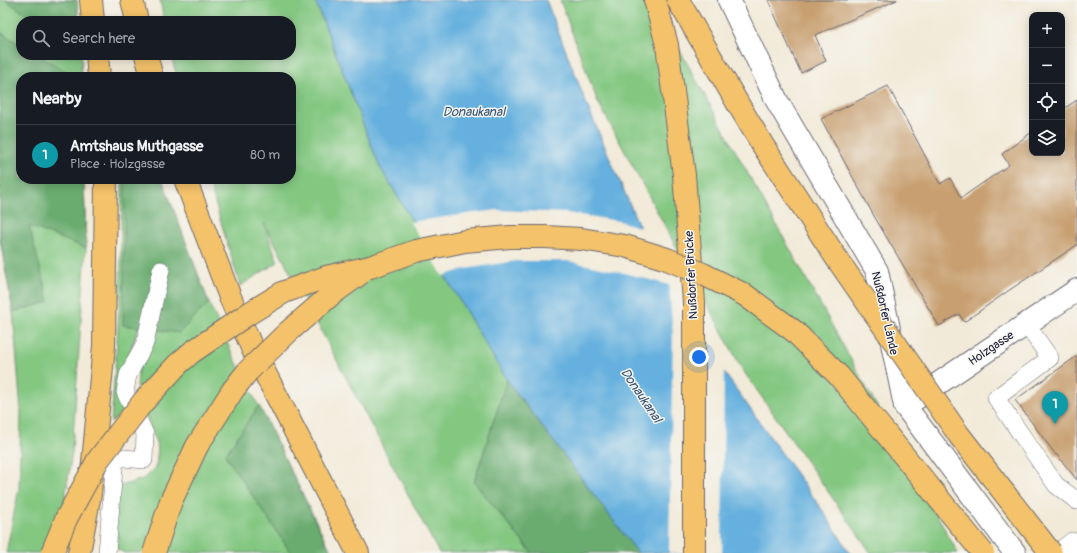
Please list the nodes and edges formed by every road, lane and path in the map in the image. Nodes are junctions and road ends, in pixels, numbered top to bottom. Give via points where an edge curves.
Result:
1 (91, 0) edge
2 (132, 0) edge
3 (654, 0) edge
4 (678, 0) edge
5 (729, 0) edge
6 (93, 16) edge
7 (136, 16) edge
8 (97, 60) edge
9 (147, 60) edge
10 (99, 72) edge
11 (151, 72) edge
12 (106, 184) edge
13 (187, 184) edge
14 (370, 267) junction
15 (161, 270) dead end
16 (1077, 290) edge
17 (1026, 324) junction
18 (905, 406) junction
19 (94, 455) junction
20 (115, 457) junction
21 (1077, 501) edge
22 (1077, 547) edge
23 (52, 553) edge
24 (79, 553) edge
25 (107, 553) edge
26 (154, 553) edge
27 (358, 553) edge
28 (694, 553) edge
29 (983, 553) edge
30 (1015, 553) edge
31 (1051, 553) edge
32 (1057, 553) edge

1 - 6 highway
2 - 7 highway
3 - 28 highway, Nußdorfer Brücke via 667,45 684,175 694,302
4 - 31 highway, bridge via 746,117 837,259 959,435
5 - 18 street, Nußdorfer Lände via 777,101 877,271
8 - 10 highway
9 - 11 highway
12 - 19 highway via 104,346
13 - 27 highway via 253,350
14 - 23 highway, bridge via 326,277 284,292 188,356 143,402 98,460 66,519
14 - 26 highway, bridge via 332,294 288,332 248,371 233,390 197,446 171,501
14 - 29 highway, bridge via 416,251 465,241 545,237 581,239 625,246 703,274 745,295 794,331 831,367
15 - 20 lane via 145,342 128,375 125,392 145,434 144,460
16 - 17 street, Holzgasse
17 - 18 street, Holzgasse
17 - 21 lane via 1050,358 996,398 1056,485
18 - 30 street, Nußdorfer Lände
19 - 20 lane
19 - 24 highway
20 - 25 lane
22 - 32 lane via 1072,541

